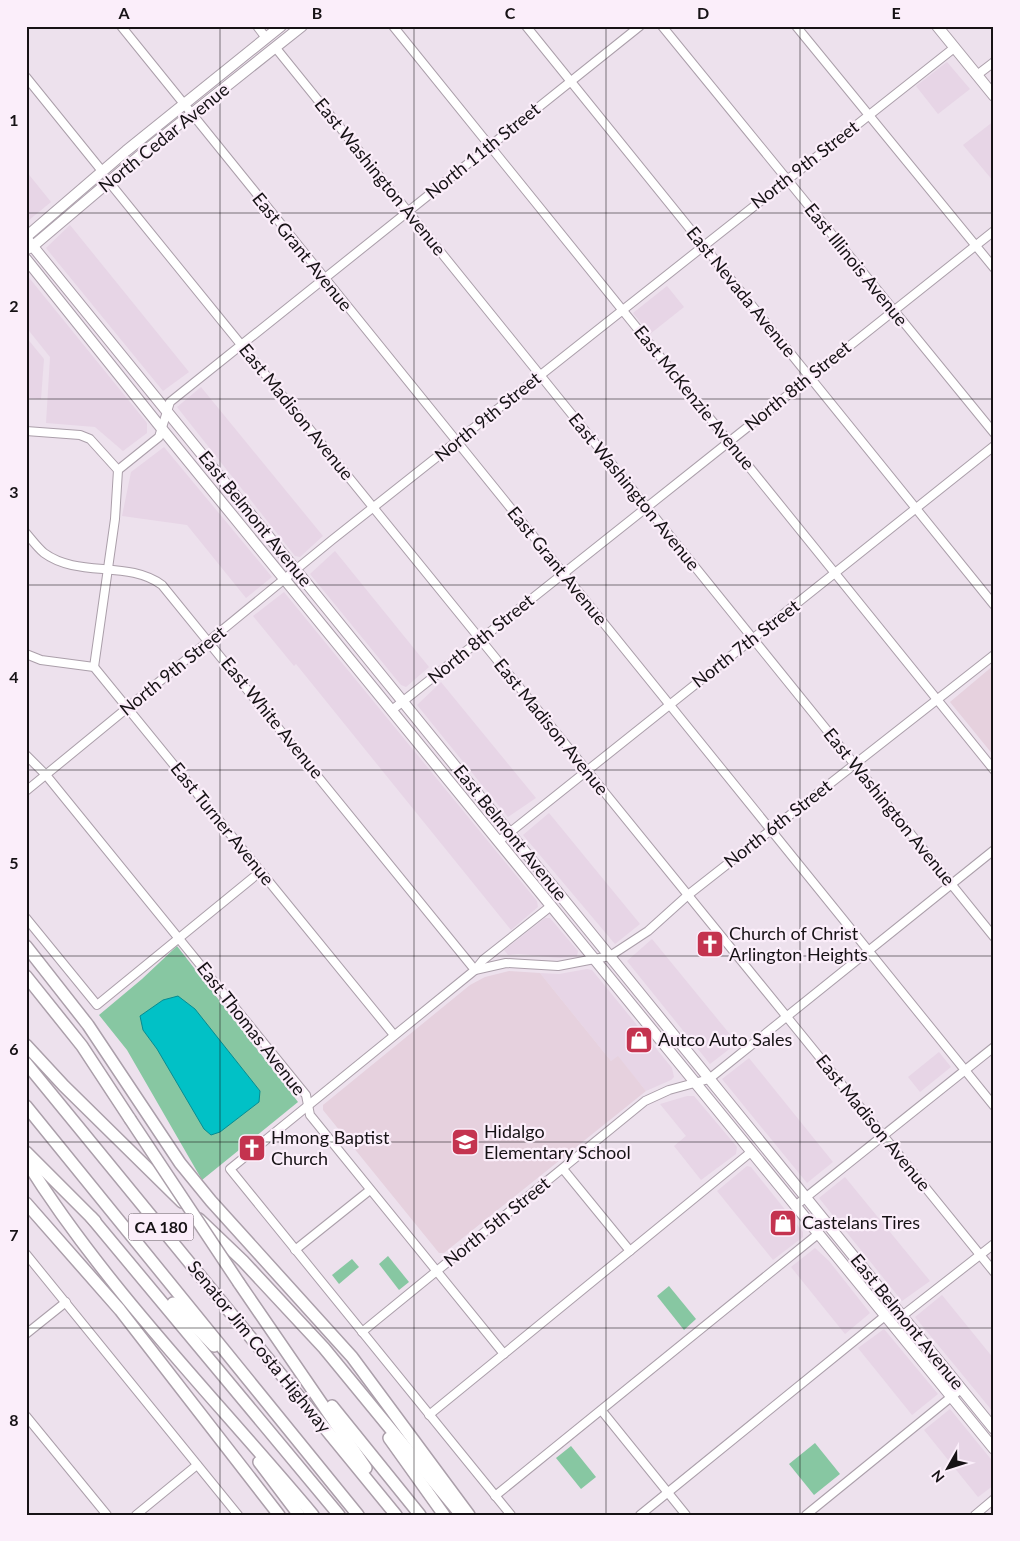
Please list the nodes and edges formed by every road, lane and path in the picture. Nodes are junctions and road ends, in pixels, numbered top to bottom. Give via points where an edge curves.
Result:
1 (121, 26) edge
2 (257, 26) edge
3 (280, 26) edge
4 (302, 26) edge
5 (393, 26) edge
6 (526, 26) edge
7 (640, 26) edge
8 (662, 26) edge
9 (796, 26) edge
10 (937, 26) edge
11 (266, 38) junction
12 (275, 47) junction
13 (954, 48) junction
14 (994, 62) edge
15 (977, 75) junction
16 (26, 77) edge
17 (570, 81) junction
18 (994, 96) edge
19 (183, 104) junction
20 (191, 115) junction
21 (868, 116) junction
22 (489, 145) junction
23 (102, 171) junction
24 (786, 181) junction
25 (109, 182) junction
26 (408, 212) junction
27 (994, 231) edge
28 (28, 242) edge
29 (703, 246) junction
30 (976, 246) junction
31 (26, 259) edge
32 (994, 268) edge
33 (323, 278) junction
34 (622, 310) junction
35 (893, 311) junction
36 (241, 344) junction
37 (539, 375) junction
38 (810, 376) junction
39 (167, 411) junction
40 (162, 429) junction
41 (26, 431) edge
42 (994, 433) edge
43 (456, 442) junction
44 (729, 442) junction
45 (994, 446) edge
46 (118, 470) junction
47 (374, 508) junction
48 (647, 508) junction
49 (915, 508) junction
50 (26, 533) edge
51 (107, 569) junction
52 (296, 571) junction
53 (563, 574) junction
54 (835, 574) junction
55 (286, 580) junction
56 (994, 606) edge
57 (480, 639) junction
58 (753, 639) junction
59 (209, 641) junction
60 (26, 654) edge
61 (994, 655) edge
62 (94, 666) junction
63 (937, 700) junction
64 (403, 702) junction
65 (669, 705) junction
66 (127, 708) junction
67 (392, 710) junction
68 (26, 755) edge
69 (855, 765) junction
70 (586, 769) junction
71 (994, 770) edge
72 (46, 775) junction
73 (26, 791) edge
74 (771, 830) junction
75 (509, 832) junction
76 (498, 841) junction
77 (994, 850) edge
78 (260, 872) junction
79 (951, 884) junction
80 (688, 895) junction
81 (551, 906) junction
82 (26, 918) edge
83 (994, 937) edge
84 (178, 938) junction
85 (26, 946) edge
86 (868, 951) junction
87 (610, 956) junction
88 (594, 959) junction
89 (475, 970) junction
90 (26, 976) edge
91 (786, 1016) junction
92 (394, 1035) junction
93 (26, 1045) edge
94 (994, 1047) edge
95 (26, 1062) edge
96 (965, 1070) junction
97 (709, 1078) junction
98 (694, 1083) junction
99 (308, 1105) junction
100 (26, 1106) edge
101 (994, 1106) edge
102 (883, 1136) junction
103 (26, 1152) edge
104 (750, 1152) junction
105 (26, 1161) edge
106 (563, 1169) junction
107 (370, 1190) junction
108 (806, 1197) junction
109 (26, 1203) edge
110 (795, 1206) junction
111 (91, 1217) junction
112 (818, 1234) junction
113 (994, 1244) edge
114 (295, 1250) junction
115 (630, 1251) junction
116 (26, 1254) edge
117 (980, 1255) junction
118 (437, 1271) junction
119 (994, 1272) edge
120 (870, 1276) junction
121 (66, 1302) junction
122 (284, 1305) junction
123 (884, 1316) junction
124 (902, 1316) junction
125 (362, 1332) junction
126 (26, 1334) edge
127 (280, 1343) junction
128 (504, 1354) junction
129 (961, 1389) junction
130 (951, 1397) junction
131 (263, 1398) junction
132 (220, 1408) junction
133 (602, 1411) junction
134 (429, 1415) junction
135 (26, 1416) edge
136 (994, 1429) edge
137 (994, 1450) edge
138 (197, 1465) junction
139 (668, 1492) junction
140 (495, 1496) junction
141 (994, 1499) edge
142 (107, 1515) edge
143 (136, 1515) edge
144 (238, 1515) edge
145 (280, 1515) edge
146 (299, 1515) edge
147 (313, 1515) edge
148 (339, 1515) edge
149 (358, 1515) edge
150 (397, 1515) edge
151 (420, 1515) edge
152 (444, 1515) edge
153 (461, 1515) edge
154 (469, 1515) edge
155 (511, 1515) edge
156 (640, 1515) edge
157 (686, 1515) edge
158 (806, 1515) edge
159 (974, 1515) edge

1 - 19 street, East Grant Avenue
2 - 11 street
3 - 11 main road, North Cedar Avenue
4 - 12 main road, North Cedar Avenue
5 - 22 street, East McKenzie Avenue
6 - 17 street, East Nevada Avenue
7 - 17 street, North 11th Street
8 - 24 street, East Illinois Avenue
9 - 21 street
10 - 13 main road
11 - 19 main road, North Cedar Avenue
12 - 20 main road, North Cedar Avenue
12 - 26 street, East Washington Avenue
13 - 15 main road
13 - 21 street, North 9th Street
14 - 15 street
15 - 18 main road
16 - 23 street
17 - 22 street, North 11th Street
17 - 29 street, East Nevada Avenue
19 - 20 street, East Grant Avenue
19 - 23 main road, North Cedar Avenue
20 - 25 main road, North Cedar Avenue
20 - 33 street, East Grant Avenue
21 - 24 street, North 9th Street
21 - 30 street
22 - 26 street, North 11th Street
22 - 34 street, East McKenzie Avenue
23 - 28 main road, North Cedar Avenue
24 - 29 street, North 9th Street
24 - 35 street, East Illinois Avenue
25 - 28 main road, North Cedar Avenue
25 - 36 street, East Madison Avenue
26 - 33 street, North 11th Street
26 - 37 street, East Washington Avenue
27 - 30 street, North 8th Street
28 - 39 main road, East Belmont Avenue
29 - 34 street, North 9th Street
29 - 38 street, East Nevada Avenue
30 - 32 street
30 - 35 street, North 8th Street
31 - 40 main road, East Belmont Avenue
33 - 36 street, North 11th Street
33 - 43 street, East Grant Avenue
34 - 37 street, North 9th Street
34 - 44 street, East McKenzie Avenue
35 - 38 street, North 8th Street
35 - 42 street, East Illinois Avenue
36 - 39 street, North 11th Street via 170,402
36 - 47 street, East Madison Avenue
37 - 43 street, North 9th Street
37 - 48 street, East Washington Avenue
38 - 44 street, North 8th Street
38 - 49 street, East Nevada Avenue
39 - 40 street
39 - 52 main road, East Belmont Avenue
40 - 46 street via 158,437
40 - 55 main road, East Belmont Avenue
41 - 46 street via 80,435 90,439
43 - 47 street, North 9th Street
43 - 53 street, East Grant Avenue
44 - 48 street, North 8th Street
44 - 54 street, East McKenzie Avenue
45 - 49 street, North 7th Street
46 - 51 street
47 - 52 street, North 9th Street
47 - 57 street, East Madison Avenue
48 - 53 street, North 8th Street
48 - 58 street, East Washington Avenue
49 - 54 street, North 7th Street
49 - 56 street, East Nevada Avenue
50 - 51 street, East White Avenue via 54,558
51 - 59 street, East White Avenue via 154,579
51 - 62 street
52 - 55 street, North 9th Street
52 - 64 main road, East Belmont Avenue
53 - 57 street, North 8th Street
53 - 65 street, East Grant Avenue
54 - 58 street, North 7th Street
54 - 63 street, East McKenzie Avenue
55 - 59 street, North 9th Street
55 - 67 main road, East Belmont Avenue
57 - 64 street, North 8th Street
57 - 70 street, East Madison Avenue
58 - 65 street, North 7th Street
58 - 69 street, East Washington Avenue
59 - 66 street, North 9th Street
59 - 89 street, East White Avenue
60 - 62 street via 41,660
61 - 63 street, North 6th Street
62 - 66 street, East Turner Avenue
63 - 69 street, North 6th Street
63 - 71 street, East McKenzie Avenue
64 - 67 street, North 8th Street
64 - 75 main road, East Belmont Avenue
65 - 70 street, North 7th Street
65 - 74 street, East Grant Avenue
66 - 72 street, North 9th Street
66 - 78 street, East Turner Avenue
67 - 76 main road, East Belmont Avenue
68 - 72 street, East Thomas Avenue
69 - 74 street, North 6th Street
69 - 79 street, East Washington Avenue
70 - 75 street, North 7th Street
70 - 80 street, East Madison Avenue
72 - 73 street, North 9th Street
72 - 84 street, East Thomas Avenue
74 - 80 street, North 6th Street
74 - 86 street, East Grant Avenue
75 - 76 street, North 7th Street
75 - 87 main road, East Belmont Avenue
76 - 81 main road, East Belmont Avenue
77 - 79 street, North 5th Street
78 - 84 street
78 - 92 street, East Turner Avenue
79 - 83 street, East Washington Avenue
79 - 86 street, North 5th Street
80 - 87 street, North 6th Street via 648,931
80 - 91 street, East Madison Avenue
81 - 88 main road, East Belmont Avenue
81 - 89 street
82 - 84 street via 97,1005
84 - 99 street, East Thomas Avenue via 306,1095
85 - 154 highway via 88,1025 180,1164 352,1357
86 - 91 street, North 5th Street
86 - 96 street, East Grant Avenue
87 - 88 street
87 - 97 main road, East Belmont Avenue
88 - 89 street via 558,966 506,963
88 - 98 main road, East Belmont Avenue
89 - 92 street
90 - 127 highway, bridge via 82,1046
91 - 97 street, North 5th Street
91 - 102 street, East Madison Avenue
92 - 99 street
93 - 122 highway
94 - 96 street
95 - 150 highway, Senator Jim Costa Highway / CA 180
96 - 101 street, East Grant Avenue
96 - 102 street
97 - 98 street, North 5th Street
97 - 108 main road, East Belmont Avenue
98 - 104 main road, East Belmont Avenue
98 - 106 street, North 5th Street via 646,1101
99 - 107 street, East Thomas Avenue via 310,1115
99 - 114 street via 230,1169
100 - 131 highway, Senator Jim Costa Highway / CA 180
102 - 108 street
102 - 117 street, East Madison Avenue
103 - 111 highway
104 - 110 main road, East Belmont Avenue
104 - 115 street
105 - 132 highway via 80,1240
106 - 115 street
106 - 118 street, North 5th Street
107 - 114 street
107 - 118 street, East Thomas Avenue
108 - 110 street
108 - 120 main road, East Belmont Avenue
109 - 145 highway via 120,1310
110 - 112 main road, East Belmont Avenue
111 - 131 highway
111 - 148 highway
112 - 120 main road via 826,1234 847,1258
112 - 123 main road, East Belmont Avenue
112 - 133 street
113 - 117 street
114 - 125 street
115 - 128 street
116 - 121 street
117 - 119 street, East Madison Avenue
117 - 124 street
118 - 125 street, North 5th Street
118 - 128 street, East Thomas Avenue
120 - 124 main road, East Belmont Avenue
121 - 126 street
121 - 138 street
122 - 152 highway via 364,1403
122 - 153 highway via 324,1348
123 - 130 main road, East Belmont Avenue
123 - 139 street
124 - 129 main road, East Belmont Avenue
125 - 134 street
127 - 150 highway
127 - 151 highway
128 - 134 street
129 - 130 street
129 - 136 main road, East Belmont Avenue
130 - 137 main road, East Belmont Avenue
130 - 158 street
131 - 149 highway, Senator Jim Costa Highway / CA 180
132 - 146 highway
132 - 147 highway
133 - 139 street
133 - 140 street
134 - 140 street
135 - 142 street
138 - 143 street
138 - 144 street
139 - 156 street
139 - 157 street
140 - 155 street
141 - 159 street

